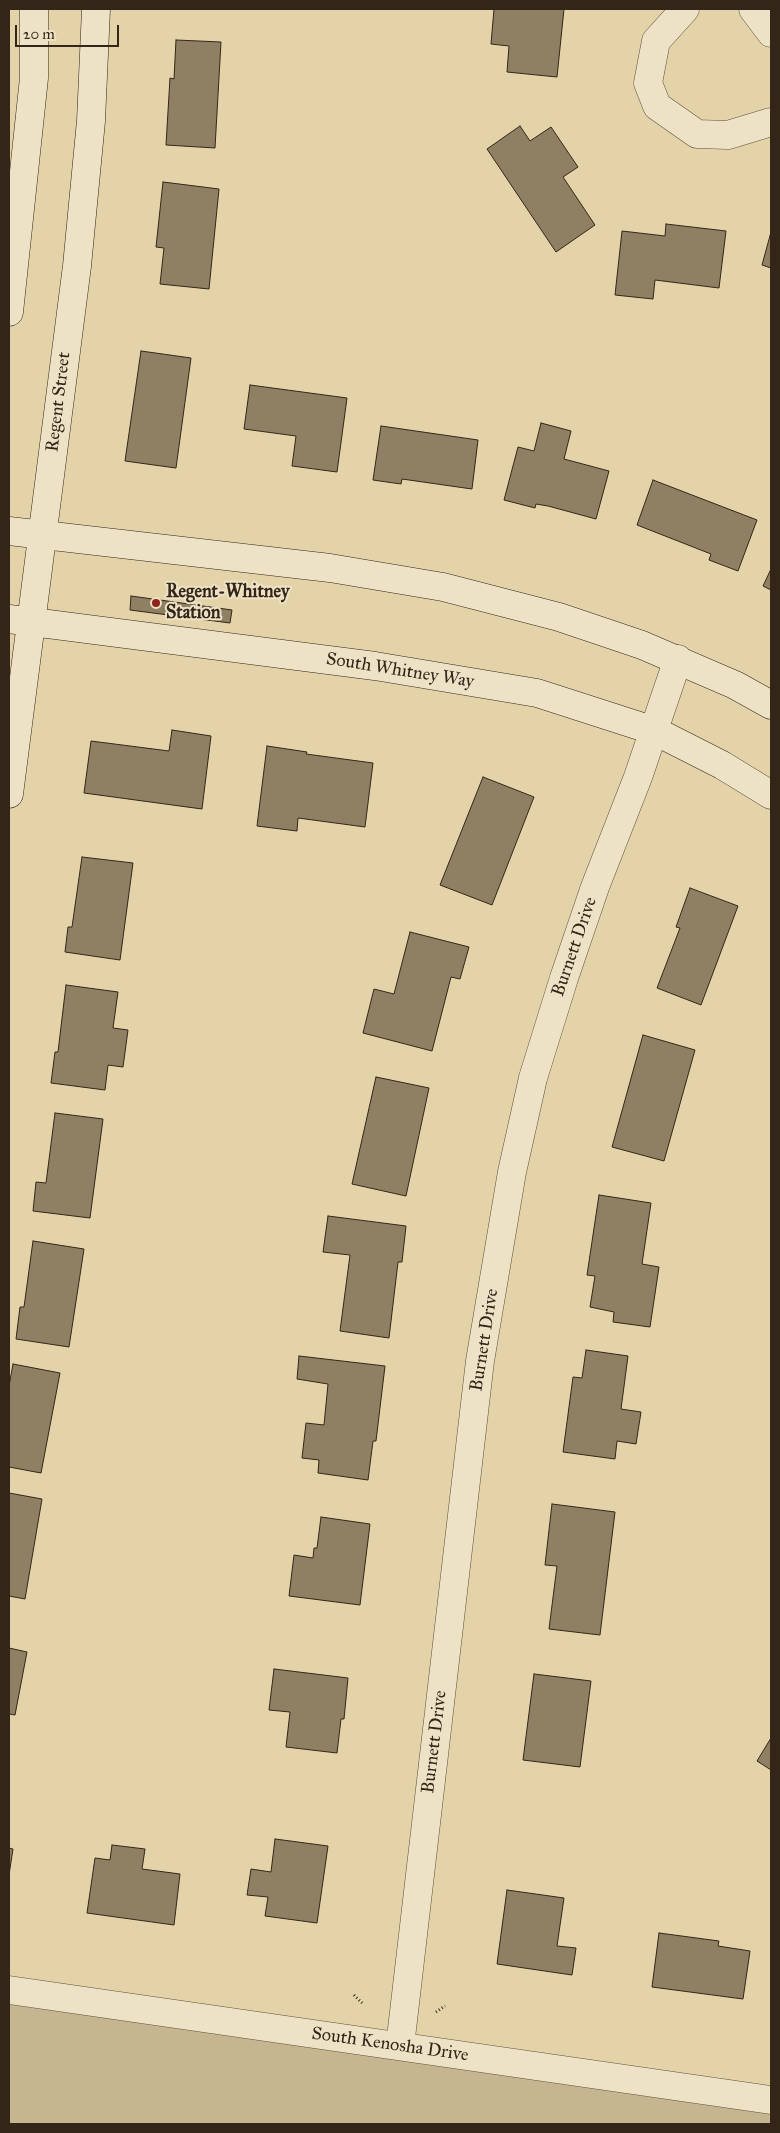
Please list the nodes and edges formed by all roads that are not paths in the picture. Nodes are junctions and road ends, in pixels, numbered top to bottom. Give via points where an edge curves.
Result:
1 (34, 9) edge
2 (96, 9) edge
3 (685, 9) edge
4 (753, 9) edge
5 (771, 33) edge
6 (771, 122) edge
7 (9, 312) edge
8 (9, 531) edge
9 (42, 535) junction
10 (19, 620) edge
11 (678, 659) junction
12 (771, 705) edge
13 (655, 731) junction
14 (9, 794) edge
15 (771, 795) edge
16 (9, 1990) edge
17 (400, 2046) junction
18 (771, 2100) edge

1 - 7 street via 34,78
2 - 9 street, Regent Street via 86,189
3 - 6 street via 656,41 648,83 657,106 697,134 728,135
4 - 5 street
8 - 9 street
9 - 10 street, Regent Street
9 - 11 street via 330,568 443,587 560,617
10 - 13 street, South Whitney Way via 375,666 537,693
10 - 14 street, Regent Street
11 - 12 street
11 - 13 street, Burnett Drive
13 - 15 street, South Whitney Way via 722,765
13 - 17 street, Burnett Drive via 564,978 534,1078 512,1172 480,1361
16 - 17 street, South Kenosha Drive
17 - 18 street, South Kenosha Drive

